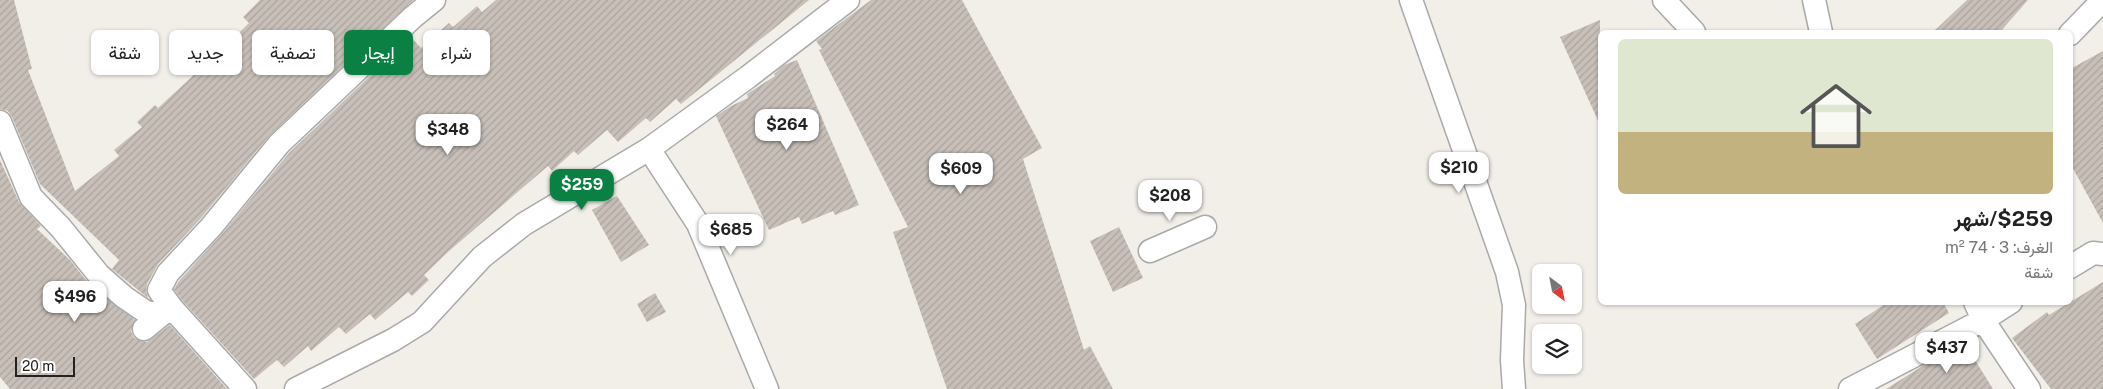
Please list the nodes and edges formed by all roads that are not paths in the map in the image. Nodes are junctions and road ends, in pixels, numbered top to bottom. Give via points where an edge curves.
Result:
1 (434, 0) edge
2 (848, 0) edge
3 (1411, 0) edge
4 (1664, 0) edge
5 (1814, 0) edge
6 (2103, 0) edge
7 (1692, 30) edge
8 (1821, 30) edge
9 (2073, 31) edge
10 (0, 122) edge
11 (650, 149) junction
12 (1205, 228) dead end
13 (1150, 251) dead end
14 (2103, 254) edge
15 (2073, 265) edge
16 (2000, 305) edge
17 (171, 307) junction
18 (1979, 311) edge
19 (144, 329) dead end
20 (245, 389) edge
21 (296, 389) edge
22 (767, 389) edge
23 (1514, 389) edge
24 (1850, 389) edge
25 (2029, 389) edge

1 - 17 street via 279,144 211,227 168,273 159,290
2 - 11 street
3 - 23 street via 1507,272 1514,305
4 - 7 street
5 - 8 street
6 - 9 street
10 - 17 street via 31,197 99,275 149,314
11 - 21 street via 524,224 482,257 422,322
11 - 22 street via 698,224
12 - 13 street
14 - 15 street via 2093,253
16 - 18 street
17 - 19 street
17 - 20 street
18 - 24 street
18 - 25 street

